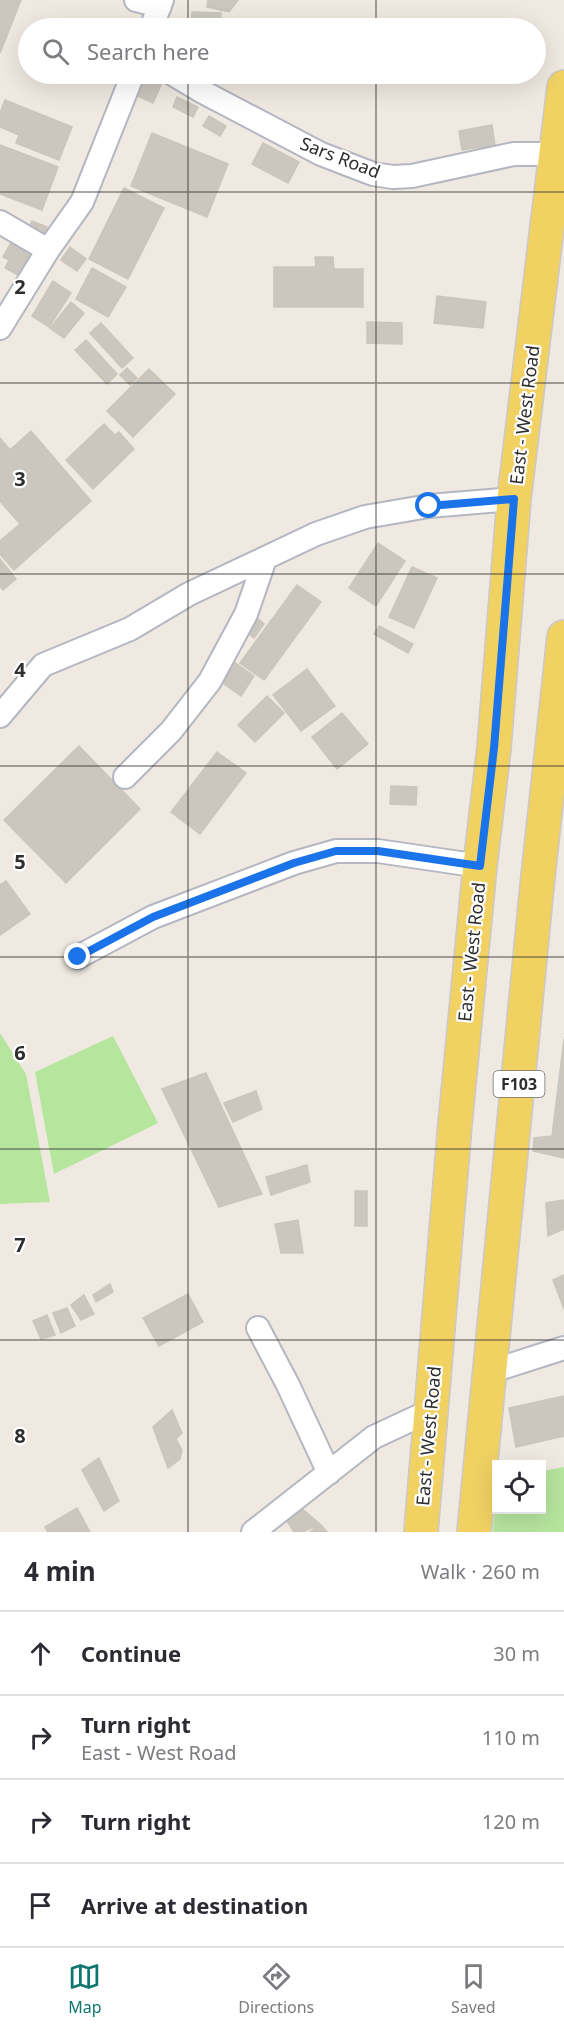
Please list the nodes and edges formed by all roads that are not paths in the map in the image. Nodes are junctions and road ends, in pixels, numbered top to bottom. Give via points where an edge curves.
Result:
1 (136, 0) edge
2 (160, 3) edge
3 (155, 18) edge
4 (129, 84) edge
5 (190, 84) edge
6 (564, 87) edge
7 (557, 154) junction
8 (0, 222) edge
9 (48, 250) junction
10 (0, 328) edge
11 (514, 499) junction
12 (265, 559) junction
13 (564, 637) edge
14 (0, 716) edge
15 (557, 767) edge
16 (126, 777) dead end
17 (480, 866) junction
18 (78, 957) dead end
19 (258, 1328) dead end
20 (564, 1348) edge
21 (489, 1372) junction
22 (432, 1410) junction
23 (329, 1473) junction
24 (253, 1532) edge
25 (422, 1532) edge
26 (474, 1532) edge

1 - 2 street
2 - 3 street
4 - 9 street via 82,202
5 - 7 street, Sars Road via 321,154 373,174 412,176 514,154
6 - 7 main road, East - West Road
7 - 11 main road, East - West Road
8 - 9 street
9 - 10 street
11 - 12 street via 429,506 365,517 316,534
11 - 17 main road, East - West Road via 494,748
12 - 14 street via 189,594 130,629 43,665
12 - 16 street via 246,614 210,681 171,731
13 - 15 main road, F103
15 - 21 main road, F103
17 - 18 street via 378,851 336,851 153,917
17 - 22 main road, East - West Road
19 - 23 street
20 - 21 street
21 - 26 main road, F103
22 - 23 street via 374,1437
22 - 25 main road, East - West Road
23 - 24 street

